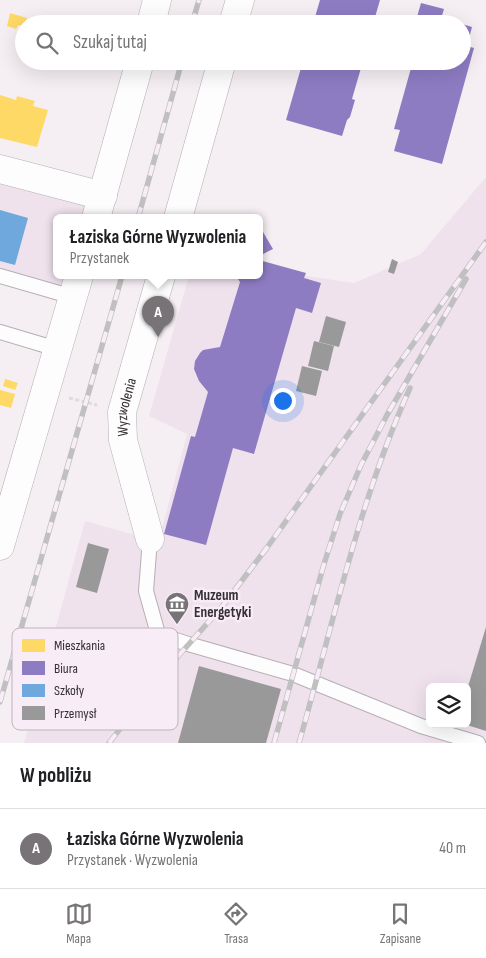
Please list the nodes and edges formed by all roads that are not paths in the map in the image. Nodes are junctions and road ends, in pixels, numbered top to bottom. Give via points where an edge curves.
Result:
1 (157, 0) edge
2 (240, 0) edge
3 (153, 15) edge
4 (236, 15) edge
5 (138, 70) edge
6 (219, 70) edge
7 (0, 169) edge
8 (100, 207) edge
9 (179, 214) edge
10 (0, 276) edge
11 (160, 279) edge
12 (76, 286) edge
13 (0, 332) edge
14 (57, 349) junction
15 (5, 510) edge
16 (150, 539) joint
17 (0, 546) edge
18 (156, 628) edge
19 (178, 641) edge
20 (478, 743) edge

1 - 3 street
2 - 4 street
5 - 8 street
6 - 9 street
7 - 8 street
10 - 12 lane
11 - 16 street, Wyzwolenia via 122,412 123,440
12 - 14 street
13 - 14 lane
14 - 15 street
15 - 17 street
16 - 18 lane via 146,591
19 - 20 lane via 293,674 421,726

